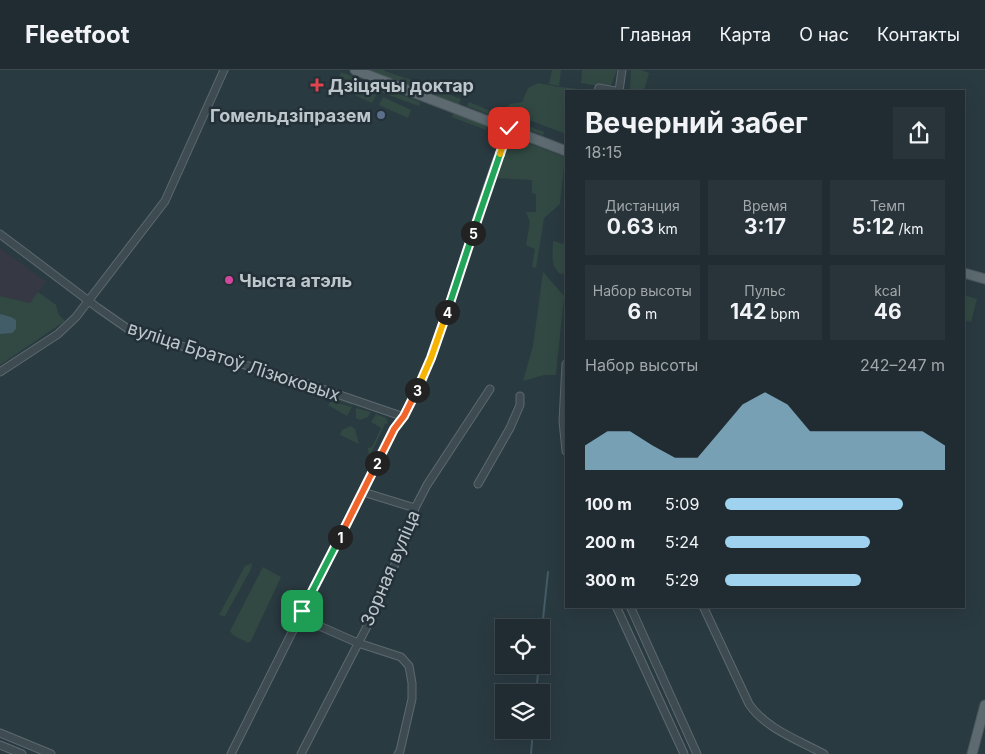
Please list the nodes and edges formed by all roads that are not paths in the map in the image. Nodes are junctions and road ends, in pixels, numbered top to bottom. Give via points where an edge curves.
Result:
1 (224, 70) edge
2 (355, 70) edge
3 (622, 70) edge
4 (619, 90) edge
5 (509, 128) junction
6 (565, 151) edge
7 (0, 234) edge
8 (965, 273) edge
9 (985, 279) edge
10 (89, 301) junction
11 (0, 372) edge
12 (490, 389) dead end
13 (520, 396) dead end
14 (404, 416) junction
15 (478, 484) dead end
16 (363, 492) junction
17 (415, 508) junction
18 (617, 608) edge
19 (631, 608) edge
20 (704, 608) edge
21 (299, 617) junction
22 (358, 643) junction
23 (985, 705) edge
24 (678, 712) junction
25 (667, 718) junction
26 (0, 733) edge
27 (0, 745) edge
28 (22, 754) edge
29 (51, 754) edge
30 (231, 754) edge
31 (301, 754) edge
32 (398, 754) edge
33 (684, 754) edge
34 (697, 754) edge
35 (824, 754) edge
36 (972, 754) edge

1 - 10 street via 165,202
2 - 5 main road
3 - 4 street
5 - 6 main road
5 - 14 street via 432,354
7 - 10 street, вуліца Братоў Лізюковых
8 - 9 main road
10 - 11 street via 58,334
10 - 14 street, вуліца Братоў Лізюковых via 138,333
12 - 17 street, Зорная вуліца
13 - 15 street via 520,405 510,428
14 - 16 street via 394,429
16 - 17 street
16 - 21 street
17 - 22 street, Зорная вуліца via 390,576
18 - 25 street
19 - 24 street
20 - 35 street via 754,712 762,720
21 - 22 street
21 - 30 street
22 - 31 street, Зорная вуліца
22 - 32 street via 401,658 409,666 412,699
23 - 36 main road
24 - 25 street via 675,720
24 - 34 street
25 - 33 street
26 - 29 street
27 - 28 street

